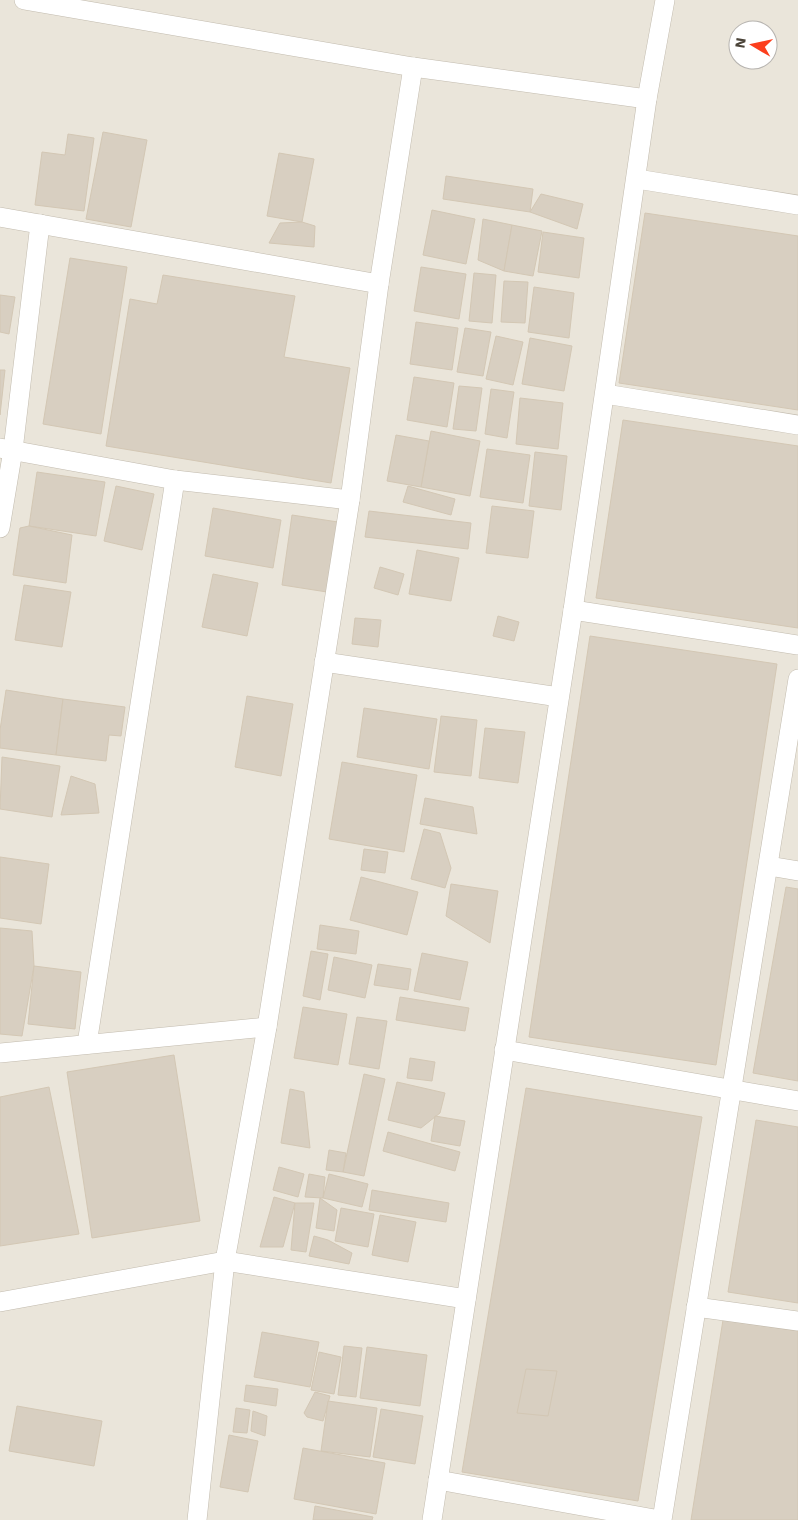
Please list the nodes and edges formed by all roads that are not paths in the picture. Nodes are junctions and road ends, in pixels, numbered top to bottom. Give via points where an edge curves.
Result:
1 (24, 0) edge
2 (664, 0) edge
3 (413, 67) junction
4 (647, 99) junction
5 (637, 179) junction
6 (798, 204) edge
7 (0, 218) edge
8 (40, 224) junction
9 (379, 284) junction
10 (605, 394) junction
11 (798, 425) edge
12 (6, 449) edge
13 (175, 480) junction
14 (350, 500) junction
15 (0, 528) edge
16 (573, 610) junction
17 (798, 645) edge
18 (324, 662) junction
19 (798, 679) edge
20 (559, 698) junction
21 (769, 866) junction
22 (798, 871) edge
23 (267, 1027) junction
24 (88, 1044) junction
25 (504, 1050) junction
26 (0, 1053) edge
27 (732, 1090) junction
28 (798, 1101) edge
29 (225, 1261) junction
30 (466, 1299) junction
31 (0, 1302) edge
32 (696, 1307) junction
33 (798, 1321) edge
34 (438, 1480) junction
35 (197, 1520) edge
36 (432, 1520) edge
37 (661, 1520) edge

1 - 3 street
2 - 4 street
3 - 4 street
3 - 9 street
4 - 5 street
5 - 6 street
5 - 10 street
7 - 8 street
8 - 9 street
8 - 12 street
9 - 14 street
10 - 11 street
10 - 16 street
12 - 13 street
12 - 15 street
13 - 14 street
13 - 24 street
14 - 18 street
16 - 17 street
16 - 20 street
18 - 20 street
18 - 23 street
19 - 21 street
20 - 25 street
21 - 22 street
21 - 27 street
23 - 24 street
23 - 29 street
24 - 26 street
25 - 27 street
25 - 30 street
27 - 28 street
27 - 32 street
29 - 30 street
29 - 31 street
29 - 35 street
30 - 34 street
32 - 33 street
32 - 37 street
34 - 36 street
34 - 37 street

